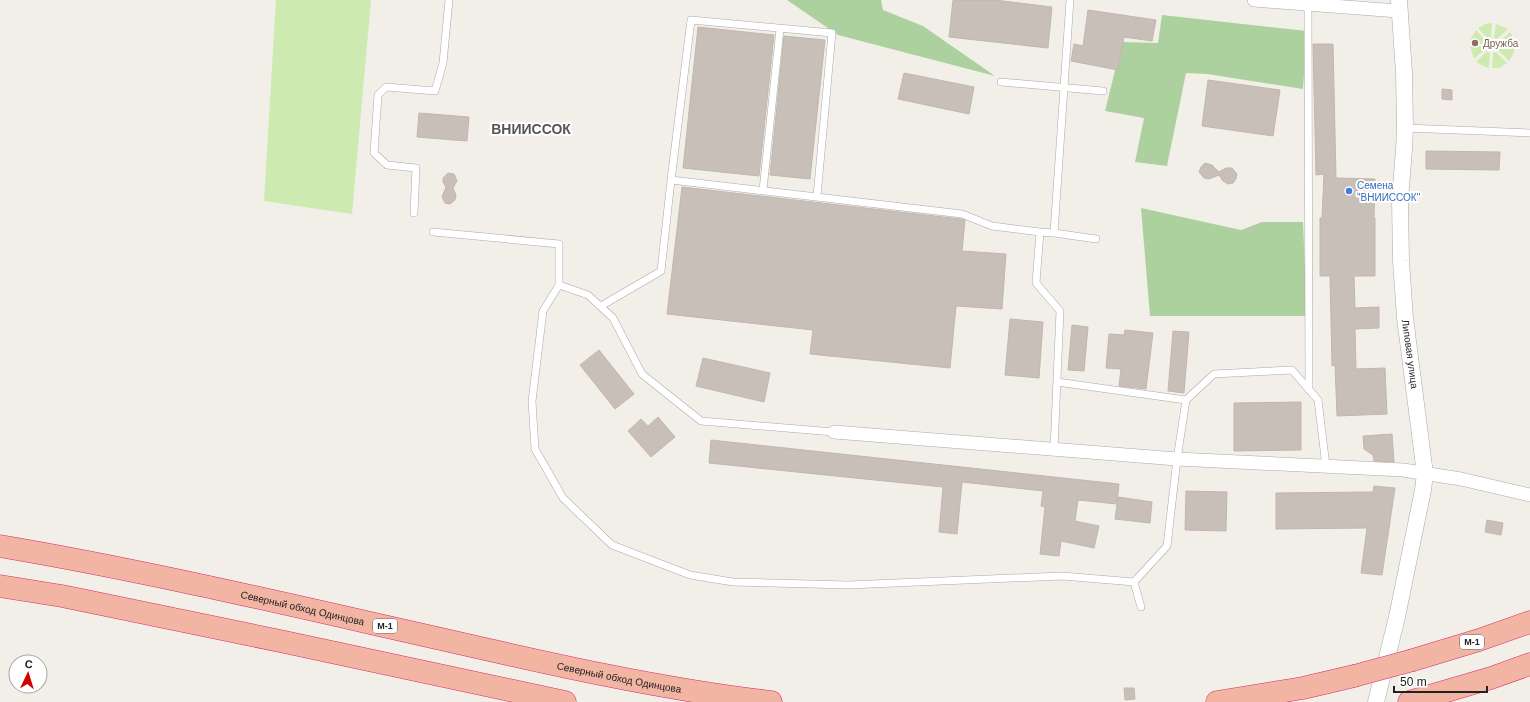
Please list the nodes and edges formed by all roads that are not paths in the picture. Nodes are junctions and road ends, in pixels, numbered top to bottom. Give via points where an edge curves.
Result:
1 (449, 0) edge
2 (1070, 0) edge
3 (1254, 0) edge
4 (1308, 4) junction
5 (1398, 6) edge
6 (780, 28) junction
7 (1001, 82) dead end
8 (1064, 87) junction
9 (1103, 91) dead end
10 (1404, 128) junction
11 (1530, 133) edge
12 (671, 180) junction
13 (763, 190) junction
14 (817, 196) junction
15 (414, 213) dead end
16 (433, 232) dead end
17 (1040, 232) junction
18 (1054, 233) junction
19 (1096, 239) dead end
20 (559, 285) junction
21 (601, 306) junction
22 (1057, 382) junction
23 (1309, 390) junction
24 (1186, 400) junction
25 (834, 432) joint
26 (1054, 450) junction
27 (1177, 459) junction
28 (1326, 466) junction
29 (1425, 474) junction
30 (1530, 495) edge
31 (0, 546) edge
32 (1134, 582) junction
33 (0, 586) edge
34 (1141, 607) dead end
35 (1530, 622) edge
36 (1530, 664) edge
37 (565, 702) edge
38 (771, 702) edge
39 (1217, 702) edge
40 (1376, 702) edge
41 (1409, 702) edge

1 - 15 lane via 443,63 435,91 386,87 378,95 374,153 388,166 416,168
2 - 8 lane
3 - 4 street
4 - 5 street
4 - 23 lane
5 - 10 street, Липовая улица via 1404,72
6 - 12 lane via 691,20
6 - 13 lane
6 - 14 lane via 832,33
7 - 8 lane
8 - 9 lane
8 - 18 lane
10 - 11 lane
10 - 29 street, Липовая улица via 1400,200 1402,282
12 - 13 lane
12 - 21 lane via 661,271
13 - 14 lane
14 - 17 lane via 962,214 992,226
16 - 20 lane via 559,244
17 - 18 lane
17 - 22 lane via 1036,283 1060,311
18 - 19 lane
20 - 21 lane via 588,295
20 - 32 lane via 543,311 532,400 535,449 563,498 612,545 690,575 733,582 848,585 1062,576
21 - 25 lane via 613,318 642,374 701,421
22 - 24 lane
22 - 26 lane
23 - 24 lane via 1292,370 1214,374
23 - 28 lane via 1318,400
24 - 27 lane
25 - 26 street
26 - 27 street
27 - 28 street
27 - 32 lane via 1167,546
28 - 29 street
29 - 30 street via 1461,479
29 - 40 street, Липовая улица via 1397,617
31 - 38 highway, Северный обход Одинцова / М-1 via 288,604 514,656 729,697
32 - 34 lane
33 - 37 highway via 280,640
35 - 39 highway, М-1, bridge via 1414,660 1354,676 1303,688
36 - 41 highway

